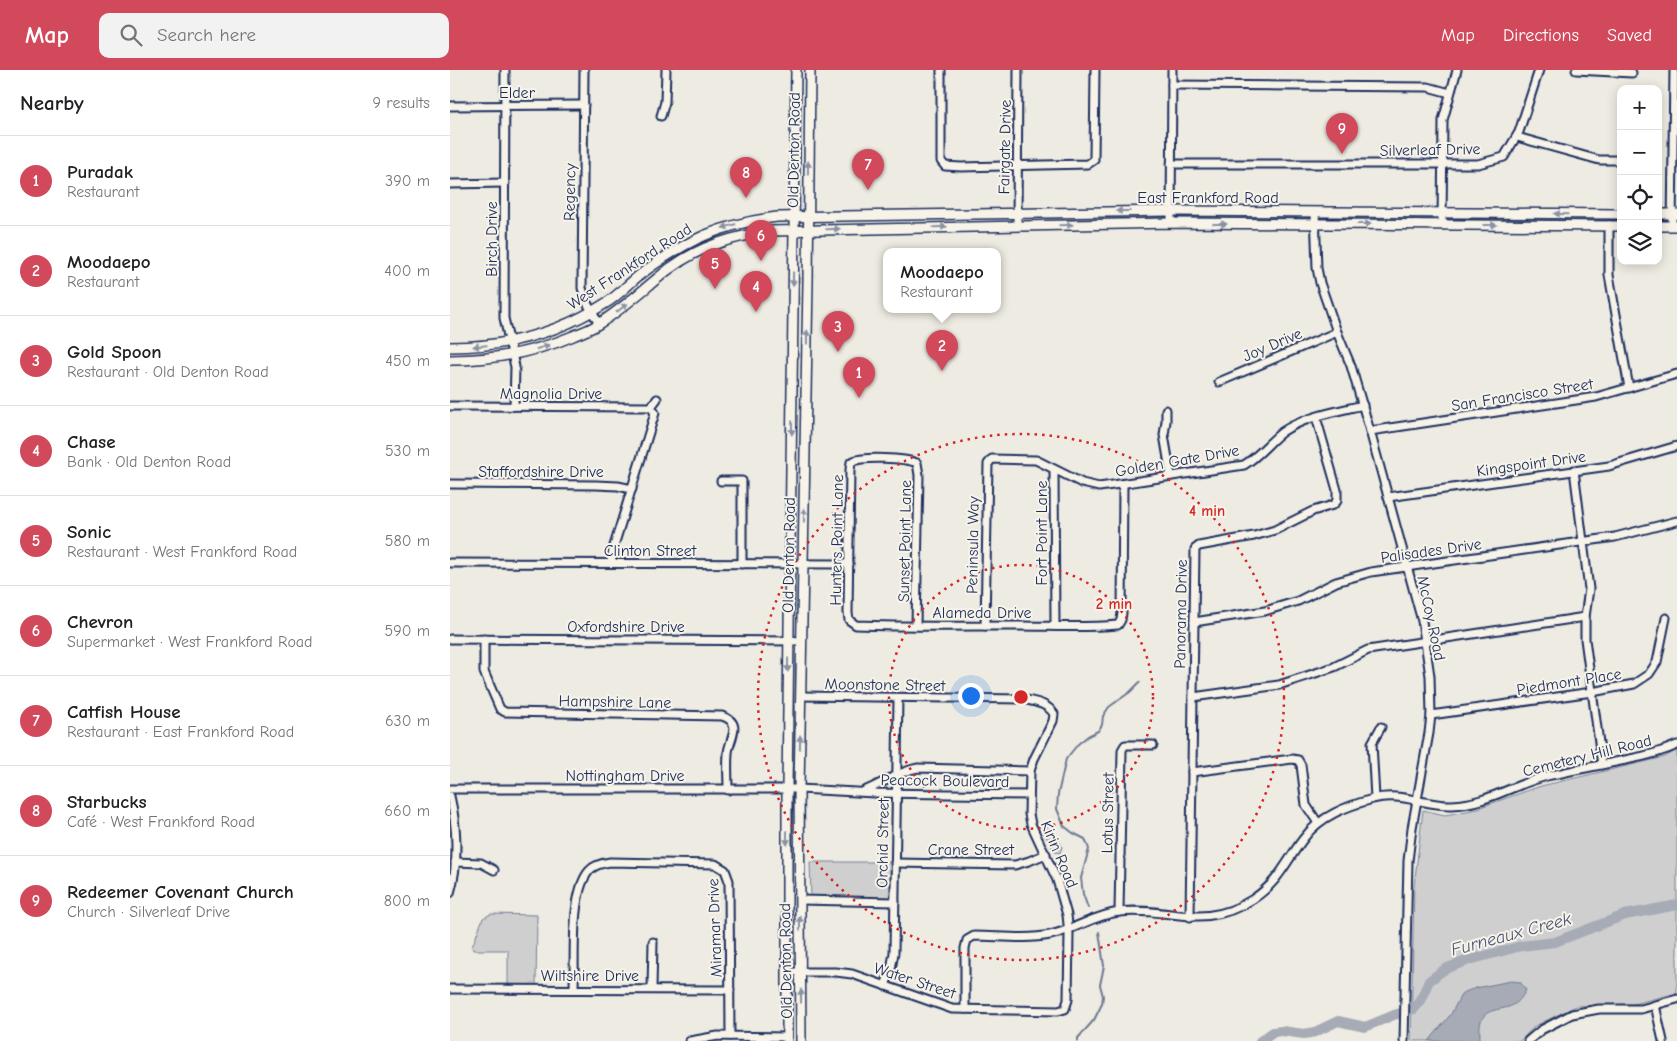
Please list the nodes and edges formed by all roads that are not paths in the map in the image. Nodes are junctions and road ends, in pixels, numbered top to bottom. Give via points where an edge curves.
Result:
1 (506, 70) edge
2 (584, 70) edge
3 (666, 70) edge
4 (796, 70) edge
5 (810, 70) edge
6 (941, 70) edge
7 (1018, 70) edge
8 (1095, 70) edge
9 (1172, 70) edge
10 (1457, 70) edge
11 (1539, 70) edge
12 (1576, 70) edge
13 (1674, 70) edge
14 (1632, 73) dead end
15 (1172, 85) junction
16 (1450, 93) junction
17 (796, 101) junction
18 (809, 101) junction
19 (584, 105) junction
20 (450, 106) edge
21 (505, 106) junction
22 (661, 116) dead end
23 (1517, 137) junction
24 (1617, 160) edge
25 (1172, 164) junction
26 (1442, 165) junction
27 (1018, 166) junction
28 (505, 183) junction
29 (450, 184) edge
30 (1171, 211) junction
31 (1315, 212) junction
32 (1442, 213) junction
33 (1017, 214) junction
34 (1617, 214) edge
35 (1662, 214) edge
36 (1675, 214) edge
37 (808, 216) junction
38 (894, 216) junction
39 (794, 217) junction
40 (1172, 223) junction
41 (1315, 224) junction
42 (1442, 224) junction
43 (1017, 225) junction
44 (1609, 225) junction
45 (1617, 226) edge
46 (1662, 226) edge
47 (1675, 226) edge
48 (894, 227) junction
49 (794, 230) junction
50 (808, 230) junction
51 (592, 311) junction
52 (599, 324) junction
53 (1337, 332) junction
54 (510, 341) junction
55 (450, 347) edge
56 (513, 355) junction
57 (450, 360) edge
58 (1677, 374) edge
59 (792, 379) junction
60 (807, 379) junction
61 (1219, 382) dead end
62 (1628, 388) junction
63 (657, 399) dead end
64 (1363, 405) junction
65 (450, 406) edge
66 (514, 406) junction
67 (651, 407) junction
68 (1166, 410) dead end
69 (1316, 417) junction
70 (1370, 431) junction
71 (1677, 446) edge
72 (881, 459) joint
73 (988, 464) joint
74 (1054, 470) junction
75 (1574, 470) junction
76 (1171, 476) junction
77 (721, 481) dead end
78 (450, 484) edge
79 (1122, 484) junction
80 (632, 489) junction
81 (1388, 497) junction
82 (1677, 521) edge
83 (1582, 542) junction
84 (450, 563) edge
85 (611, 563) junction
86 (742, 564) junction
87 (790, 564) junction
88 (803, 564) junction
89 (849, 564) junction
90 (1406, 567) junction
91 (1585, 617) junction
92 (1666, 618) dead end
93 (849, 620) joint
94 (1194, 622) junction
95 (916, 626) junction
96 (985, 626) junction
97 (1054, 626) junction
98 (450, 639) edge
99 (484, 639) junction
100 (1425, 640) junction
101 (788, 641) junction
102 (801, 641) junction
103 (1592, 692) junction
104 (800, 696) junction
105 (1193, 696) junction
106 (898, 698) junction
107 (1054, 714) joint
108 (1431, 715) junction
109 (1381, 727) dead end
110 (1153, 745) dead end
111 (1677, 745) edge
112 (1602, 765) junction
113 (1030, 770) junction
114 (1192, 772) junction
115 (897, 776) junction
116 (450, 789) edge
117 (787, 789) junction
118 (799, 789) junction
119 (728, 790) junction
120 (861, 792) junction
121 (896, 793) junction
122 (1029, 795) junction
123 (450, 796) edge
124 (1375, 798) junction
125 (1417, 800) junction
126 (1318, 824) junction
127 (1046, 854) junction
128 (455, 862) junction
129 (895, 863) junction
130 (494, 870) dead end
131 (450, 893) edge
132 (800, 900) junction
133 (895, 902) junction
134 (1119, 912) junction
135 (1190, 917) junction
136 (1069, 929) junction
137 (653, 942) dead end
138 (787, 972) junction
139 (801, 972) junction
140 (885, 986) junction
141 (450, 989) edge
142 (574, 989) junction
143 (652, 989) junction
144 (730, 990) junction
145 (1677, 999) edge
146 (1655, 1005) junction
147 (965, 1009) junction
148 (1064, 1009) joint
149 (730, 1036) junction
150 (787, 1039) edge
151 (690, 1041) edge
152 (801, 1041) edge
153 (1404, 1041) edge
154 (1528, 1041) edge
155 (1663, 1041) edge

1 - 21 street, Birch Drive
2 - 19 street, Regency
3 - 22 street
4 - 17 main road, Old Denton Road
5 - 18 main road, Old Denton Road
6 - 27 street via 941,161 944,166
7 - 27 street, Fairgate Drive
8 - 27 street via 1094,160 1088,164
9 - 15 street
10 - 16 street
11 - 23 street, Silverleaf Drive
12 - 14 street
13 - 36 street
15 - 16 street via 1428,87
15 - 25 street
16 - 26 street via 1443,120
17 - 18 main road
17 - 39 main road, Old Denton Road
37 -> 18 main road, Old Denton Road
19 - 21 street, Elder
19 - 51 street, Regency via 582,288
20 - 21 street, Elder
21 - 28 street, Birch Drive
23 - 24 street via 1598,160
23 - 26 street, Silverleaf Drive via 1504,158 1478,164
25 - 26 street, Silverleaf Drive
25 - 30 street
26 - 32 street
27 - 33 street, Fairgate Drive
28 - 29 street
28 - 54 street, Birch Drive via 504,318
30 - 31 main road, East Frankford Road
30 -> 33 main road, East Frankford Road
30 - 40 street
31 - 32 main road, East Frankford Road
31 - 41 street, McCoy Road
34 -> 32 main road, East Frankford Road
32 - 42 street
33 - 38 main road, East Frankford Road
33 - 43 street, Fairgate Drive
35 - 36 main road
36 - 47 street
37 - 38 main road, East Frankford Road
37 - 39 main road, East Frankford Road
37 - 50 main road, Old Denton Road
38 - 48 main road
39 - 49 main road, Old Denton Road
39 -> 51 main road, West Frankford Road via 750,221 698,237 663,258
40 -> 41 main road, East Frankford Road
43 -> 40 main road, East Frankford Road
41 -> 42 main road, East Frankford Road
41 - 53 street, McCoy Road via 1317,268
42 -> 44 main road, East Frankford Road
48 -> 43 main road, East Frankford Road
44 - 45 main road, East Frankford Road
44 - 62 street via 1609,275
46 - 47 main road
50 -> 48 main road, East Frankford Road
49 - 50 main road, East Frankford Road
52 -> 49 main road, West Frankford Road via 671,268 705,248 728,239
49 -> 59 main road, Old Denton Road
60 -> 50 main road, Old Denton Road
51 - 52 street, Regency
51 - 54 main road, West Frankford Road via 542,334
56 -> 52 main road, West Frankford Road via 557,343
53 - 61 street, Joy Drive
53 - 64 street, McCoy Road
54 -> 55 main road, West Frankford Road
54 - 56 street, Birch Drive
56 - 57 main road, West Frankford Road
56 - 66 street, Birch Drive
58 - 62 street, San Francisco Street
59 - 60 main road
59 -> 87 main road, Old Denton Road
88 -> 60 main road, Old Denton Road
62 - 70 street, San Francisco Street via 1596,397
63 - 67 street
64 - 69 street, Golden Gate Drive
64 - 70 street, McCoy Road
65 - 66 street, Magnolia Drive
66 - 67 street, Magnolia Drive
67 - 80 street via 655,414
68 - 76 street via 1164,435
69 - 76 street, Golden Gate Drive via 1283,431 1244,465
69 - 94 street, Panorama Drive via 1337,490 1337,501 1275,530 1195,549
70 - 81 street, McCoy Road
71 - 75 street, Kingspoint Drive via 1609,466
72 - 89 street, Hunters Point Lane via 851,462
72 - 95 street, Sunset Point Lane via 917,463
73 - 74 street, Golden Gate Drive via 992,459 1029,459
73 - 96 street, Peninsula Way
74 - 79 street, Golden Gate Drive via 1089,485
74 - 97 street, Fort Point Lane
75 - 81 street, Kingspoint Drive
75 - 83 street
76 - 79 street, Golden Gate Drive
77 - 86 street via 742,481
78 - 80 street, Staffordshire Drive via 596,485
79 - 97 street, Alameda Drive via 1122,620 1118,625 1097,627
80 - 85 street
81 - 90 street, McCoy Road
82 - 83 street, Palisades Drive
83 - 90 street, Palisades Drive
83 - 91 street via 1589,589
84 - 85 street, Clinton Street
85 - 86 street, Clinton Street
86 - 87 street, Clinton Street
87 - 88 street, Clinton Street
87 - 101 main road, Old Denton Road
88 - 89 street, Clinton Street
88 - 102 main road, Old Denton Road
89 - 93 street, Hunters Point Lane
90 - 94 street, Palisades Drive via 1348,578 1298,601 1265,611
90 - 100 street, McCoy Road
91 - 100 street
91 - 103 street
92 - 103 street, Piedmont Place via 1660,654 1648,674 1634,684
93 - 95 street, Alameda Drive via 856,625
94 - 105 street, Panorama Drive
95 - 96 street, Alameda Drive
96 - 97 street, Alameda Drive
98 - 99 street, Oxfordshire Drive
99 - 101 street, Oxfordshire Drive
99 - 119 street, Hampshire Lane via 484,672 500,709 505,712 728,718 732,722 734,737 728,752
100 - 105 street via 1368,650 1334,667 1279,685
100 - 108 street, McCoy Road
101 - 102 street, Oxfordshire Drive
101 -> 117 main road, Old Denton Road
102 - 104 main road, Old Denton Road
103 - 108 street, Piedmont Place
103 - 112 street
104 - 106 street, Moonstone Street
118 -> 104 main road, Old Denton Road
105 - 114 street, Panorama Drive
106 - 107 street, Moonstone Street via 1024,699 1047,706
106 - 115 street, Orchid Street
107 - 113 street, Kirin Road via 1054,721
108 - 125 street, McCoy Road
109 - 124 street via 1372,744
110 - 134 street, Lotus Street via 1125,745 1122,750
111 - 112 street, Cemetery Hill Road
112 - 125 street, Cemetery Hill Road via 1546,776 1486,800 1452,805
113 - 115 street, Peacock Boulevard via 918,768
113 - 122 street, Kirin Road
114 - 126 street via 1298,760 1306,805
114 - 135 street, Panorama Drive
115 - 120 street, Peacock Boulevard
115 - 121 street, Orchid Street
116 - 119 street, Nottingham Drive
117 - 118 street, Nottingham Drive
117 - 119 street, Nottingham Drive
117 -> 138 main road, Old Denton Road
118 - 120 street, Peacock Boulevard
118 - 132 main road, Old Denton Road
120 - 121 street, Peacock Boulevard
121 - 122 street, Peacock Boulevard
121 - 129 street, Orchid Street
122 - 127 street, Kirin Road via 1031,824
123 - 128 street via 455,825
124 - 125 street, Cemetery Hill Road
124 - 126 street, Cemetery Hill Road via 1341,809
125 - 153 street, McCoy Road via 1408,861
126 - 135 street, Cemetery Hill Road via 1305,836 1274,881 1258,896 1222,913
127 - 129 street, Crane Street via 1015,864
127 - 136 street, Kirin Road via 1064,900
128 - 130 street via 481,863
128 - 131 street
129 - 133 street, Orchid Street
132 - 133 street
139 -> 132 main road, Old Denton Road
133 - 140 street, Orchid Street via 894,954
134 - 135 street, Cemetery Hill Road
134 - 136 street, Cemetery Hill Road
136 - 147 street, Cemetery Hill Road via 1033,937 974,936 966,940
136 - 148 street, Kirin Road via 1068,1000
137 - 143 street
138 - 139 street, Water Street
138 - 150 main road, Old Denton Road
139 - 140 street, Water Street via 845,973
152 -> 139 main road, Old Denton Road
140 - 147 street, Water Street via 941,1006
141 - 142 street, Wiltshire Drive
142 - 143 street, Wiltshire Drive
142 - 144 street, Miramar Drive via 580,887 589,871 598,864 610,862 708,863 725,870 729,881
143 - 144 street, Wiltshire Drive
144 - 149 street, Miramar Drive
145 - 146 street
146 - 154 street via 1572,1014 1541,1030
146 - 155 street
147 - 148 street, Water Street
149 - 150 street
149 - 151 street

